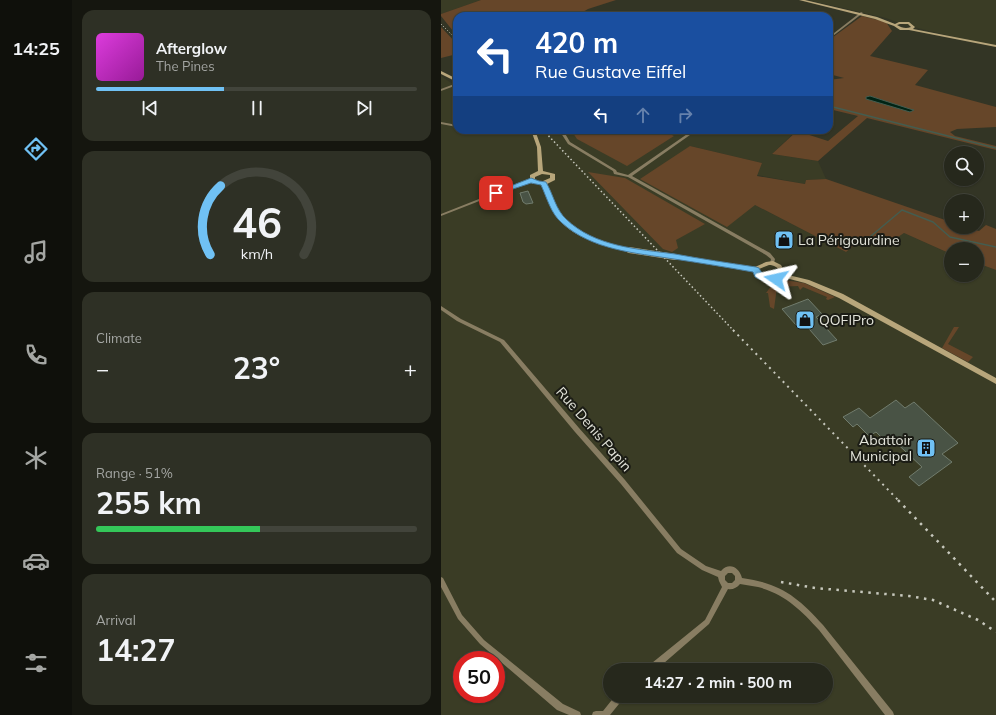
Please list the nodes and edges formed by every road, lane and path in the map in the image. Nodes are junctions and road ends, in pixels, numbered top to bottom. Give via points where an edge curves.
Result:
1 (801, 0) edge
2 (807, 0) edge
3 (861, 14) junction
4 (901, 22) junction
5 (895, 25) junction
6 (911, 27) junction
7 (833, 35) edge
8 (996, 45) edge
9 (441, 72) edge
10 (453, 79) edge
11 (453, 83) edge
12 (441, 90) edge
13 (441, 123) edge
14 (453, 125) edge
15 (534, 134) edge
16 (563, 134) edge
17 (689, 134) edge
18 (541, 172) junction
19 (629, 176) junction
20 (531, 180) junction
21 (544, 183) junction
22 (441, 214) edge
23 (772, 263) junction
24 (756, 270) junction
25 (781, 275) junction
26 (441, 308) edge
27 (936, 349) junction
28 (996, 381) edge
29 (996, 385) edge
30 (722, 575) junction
31 (441, 580) edge
32 (738, 581) junction
33 (726, 586) junction
34 (658, 663) edge
35 (614, 703) edge
36 (577, 715) edge
37 (595, 715) edge
38 (605, 715) edge
39 (890, 715) edge

1 - 3 main road
2 - 3 main road
3 - 4 main road
3 - 5 main road
3 - 7 street
4 - 5 main road
4 - 6 main road
5 - 6 main road via 899,28
6 - 8 main road
9 - 10 main road
11 - 12 street
13 - 14 street
15 - 18 main road via 539,148
16 - 19 street via 569,143 615,173
17 - 19 street
18 - 20 main road via 532,176
18 - 21 main road via 550,172 553,175 553,179
19 - 23 street via 768,254 773,259
20 - 21 main road
20 - 22 street
21 - 24 main road, bridge via 557,213 586,237 629,250
23 - 24 main road via 764,263
23 - 25 main road via 781,269
24 - 25 main road via 764,279 772,280
25 - 27 main road via 825,288
26 - 30 street, Rue Denis Papin via 502,341 679,551 704,568
27 - 28 main road
27 - 29 main road
30 - 32 street via 727,570 733,571 737,574
30 - 33 street via 721,581
31 - 36 street via 460,617 482,642 560,708
32 - 33 street via 733,586
32 - 39 street via 757,582 797,602 816,621
33 - 34 street via 707,622
35 - 38 street
37 - 38 street

